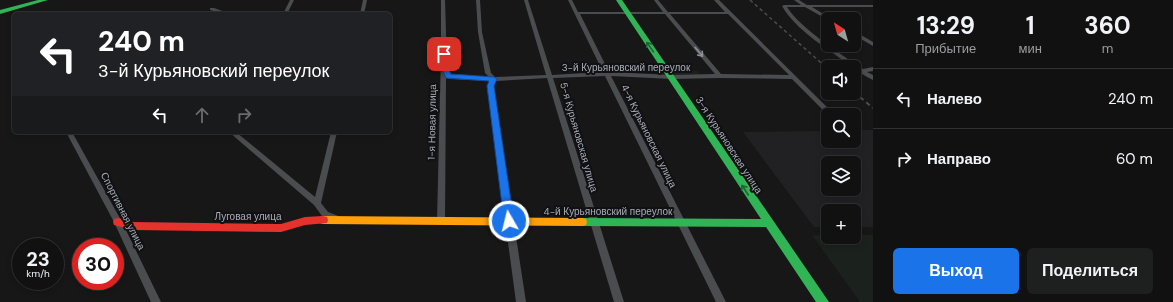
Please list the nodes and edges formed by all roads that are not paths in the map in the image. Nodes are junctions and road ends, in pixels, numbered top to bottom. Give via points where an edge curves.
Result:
1 (37, 0) edge
2 (43, 0) edge
3 (292, 0) edge
4 (365, 0) edge
5 (443, 0) edge
6 (478, 0) edge
7 (526, 0) edge
8 (570, 0) edge
9 (619, 0) edge
10 (656, 0) edge
11 (716, 0) edge
12 (796, 0) edge
13 (27, 2) edge
14 (804, 6) junction
15 (861, 6) junction
16 (873, 6) edge
17 (212, 9) dead end
18 (0, 10) edge
19 (222, 12) edge
20 (286, 12) edge
21 (362, 12) edge
22 (873, 12) edge
23 (578, 13) junction
24 (628, 13) junction
25 (667, 13) junction
26 (728, 13) junction
27 (821, 15) edge
28 (861, 37) edge
29 (873, 44) edge
30 (443, 64) junction
31 (873, 69) edge
32 (862, 71) junction
33 (607, 74) junction
34 (550, 76) junction
35 (718, 76) junction
36 (793, 77) junction
37 (672, 78) junction
38 (873, 78) edge
39 (494, 79) junction
40 (825, 108) edge
41 (70, 134) edge
42 (234, 134) edge
43 (334, 134) edge
44 (318, 203) junction
45 (340, 220) junction
46 (445, 221) junction
47 (509, 221) junction
48 (118, 222) junction
49 (594, 222) junction
50 (680, 222) junction
51 (767, 223) junction
52 (156, 302) edge
53 (521, 302) edge
54 (619, 302) edge
55 (721, 302) edge
56 (822, 302) edge

1 - 13 street
2 - 18 street
3 - 20 street
4 - 21 street
5 - 30 street, 1-я Новая улица
6 - 39 street via 480,32 488,73
7 - 34 street, 5-я Курьяновская улица
8 - 23 street, 4-я Курьяновская улица
9 - 24 street, 3-я Курьяновская улица
10 - 25 street
11 - 26 street
12 - 14 street
13 - 18 street
14 - 15 street
14 - 27 street
14 - 32 street via 784,8 795,20
15 - 16 street
15 - 22 street
17 - 19 street
23 - 24 street
23 - 33 street, 4-я Курьяновская улица
24 - 25 street
37 -> 24 street, 3-я Курьяновская улица
25 - 26 street
25 -> 35 street
26 - 36 street
28 - 29 street
30 - 39 street, 3-й Курьяновский переулок via 448,76
30 - 46 street, 1-я Новая улица
31 - 32 street
32 - 38 street
33 - 34 street, 3-й Курьяновский переулок
33 - 37 street, 3-й Курьяновский переулок
33 - 50 street, 4-я Курьяновская улица
34 - 39 street, 3-й Курьяновский переулок
34 - 49 street, 5-я Курьяновская улица
35 - 36 street, 3-й Курьяновский переулок
35 - 37 street, 3-й Курьяновский переулок
36 - 40 street
51 -> 37 street, 3-я Курьяновская улица
39 - 47 street via 490,86
41 - 48 street, Спортивная улица
42 - 44 street
43 - 44 street
44 - 45 street via 325,214
45 - 46 street, Луговая улица
45 - 48 street, Луговая улица via 305,221 281,228 133,226
46 - 47 street, 4-й Курьяновский переулок
47 - 49 street, 4-й Курьяновский переулок
47 - 53 street
48 - 52 street, Спортивная улица
49 - 50 street, 4-й Курьяновский переулок
49 - 54 street, 5-я Курьяновская улица
50 - 51 street, 4-й Курьяновский переулок
50 - 55 street, 4-я Курьяновская улица
51 - 56 street, 3-я Курьяновская улица

